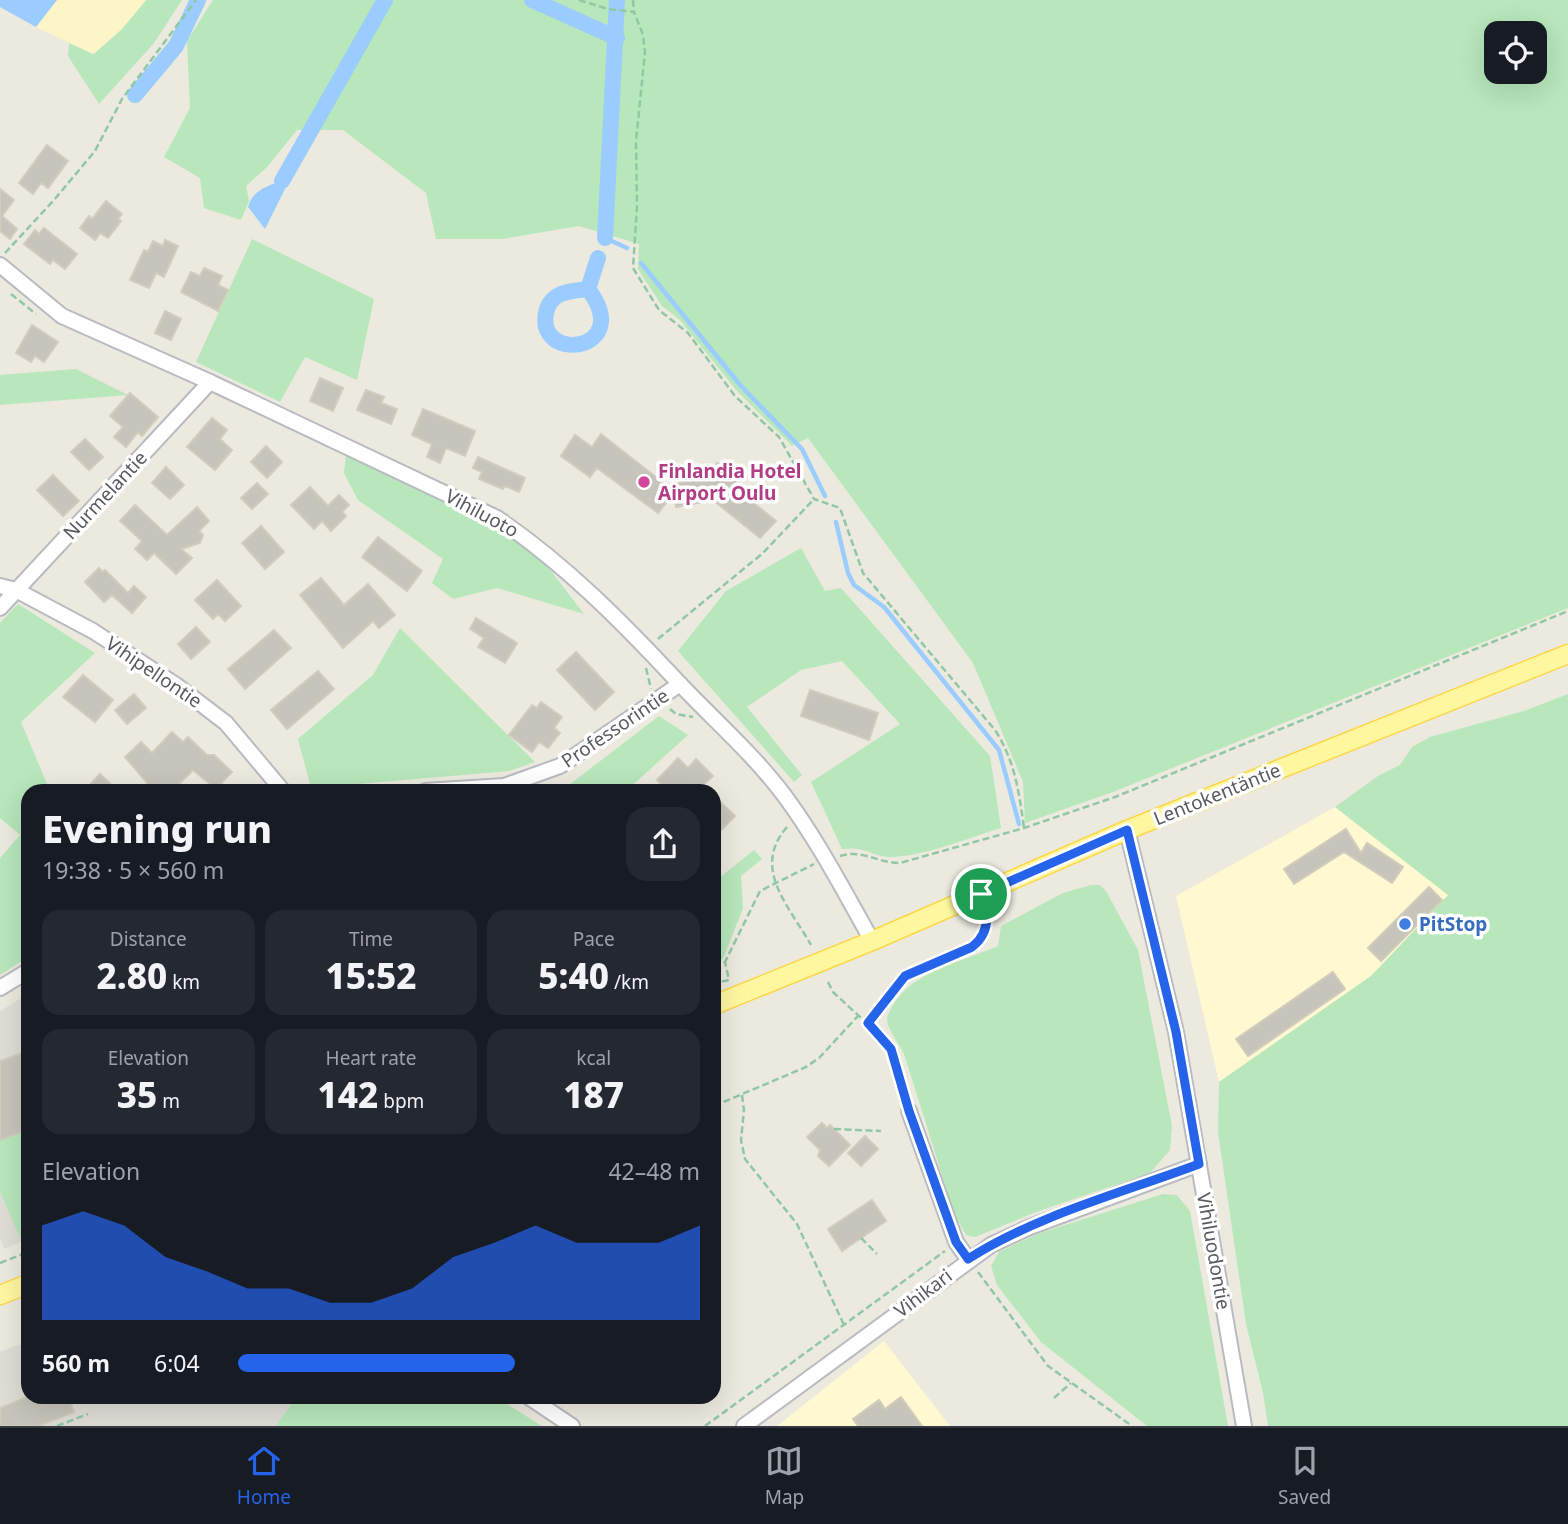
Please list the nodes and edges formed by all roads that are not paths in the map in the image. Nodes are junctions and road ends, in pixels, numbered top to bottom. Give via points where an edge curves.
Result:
1 (0, 265) edge
2 (210, 382) junction
3 (0, 586) edge
4 (16, 590) junction
5 (0, 608) edge
6 (1568, 654) edge
7 (680, 684) junction
8 (277, 784) edge
9 (510, 784) edge
10 (1127, 830) junction
11 (872, 941) junction
12 (21, 975) edge
13 (0, 988) edge
14 (721, 1002) edge
15 (909, 1111) road end
16 (1199, 1164) junction
17 (968, 1259) junction
18 (21, 1287) edge
19 (0, 1295) edge
20 (539, 1404) edge
21 (572, 1426) edge
22 (744, 1426) edge
23 (1244, 1426) edge

1 - 2 street, Vihiluoto via 62,316
2 - 4 street, Nurmelantie
2 - 7 street, Vihiluoto via 498,518 530,540 605,607
3 - 4 street, Vihipellontie
4 - 5 street, Nurmelantie
4 - 8 street, Vihipellontie via 93,631 176,685 226,723
6 - 10 main road, Lentokentäntie
7 - 9 street, Professorintie via 560,766
7 - 11 street, Vihiluoto via 726,728 783,794
10 - 11 main road, Lentokentäntie
10 - 16 street, Vihiluodontie via 1176,1032
11 - 14 main road, Lentokentäntie
12 - 13 street
15 - 17 street via 956,1242
16 - 17 street, Vihikari via 1030,1227
16 - 23 street, Vihiluodontie
17 - 22 street, Vihikari
18 - 19 main road
20 - 21 street

